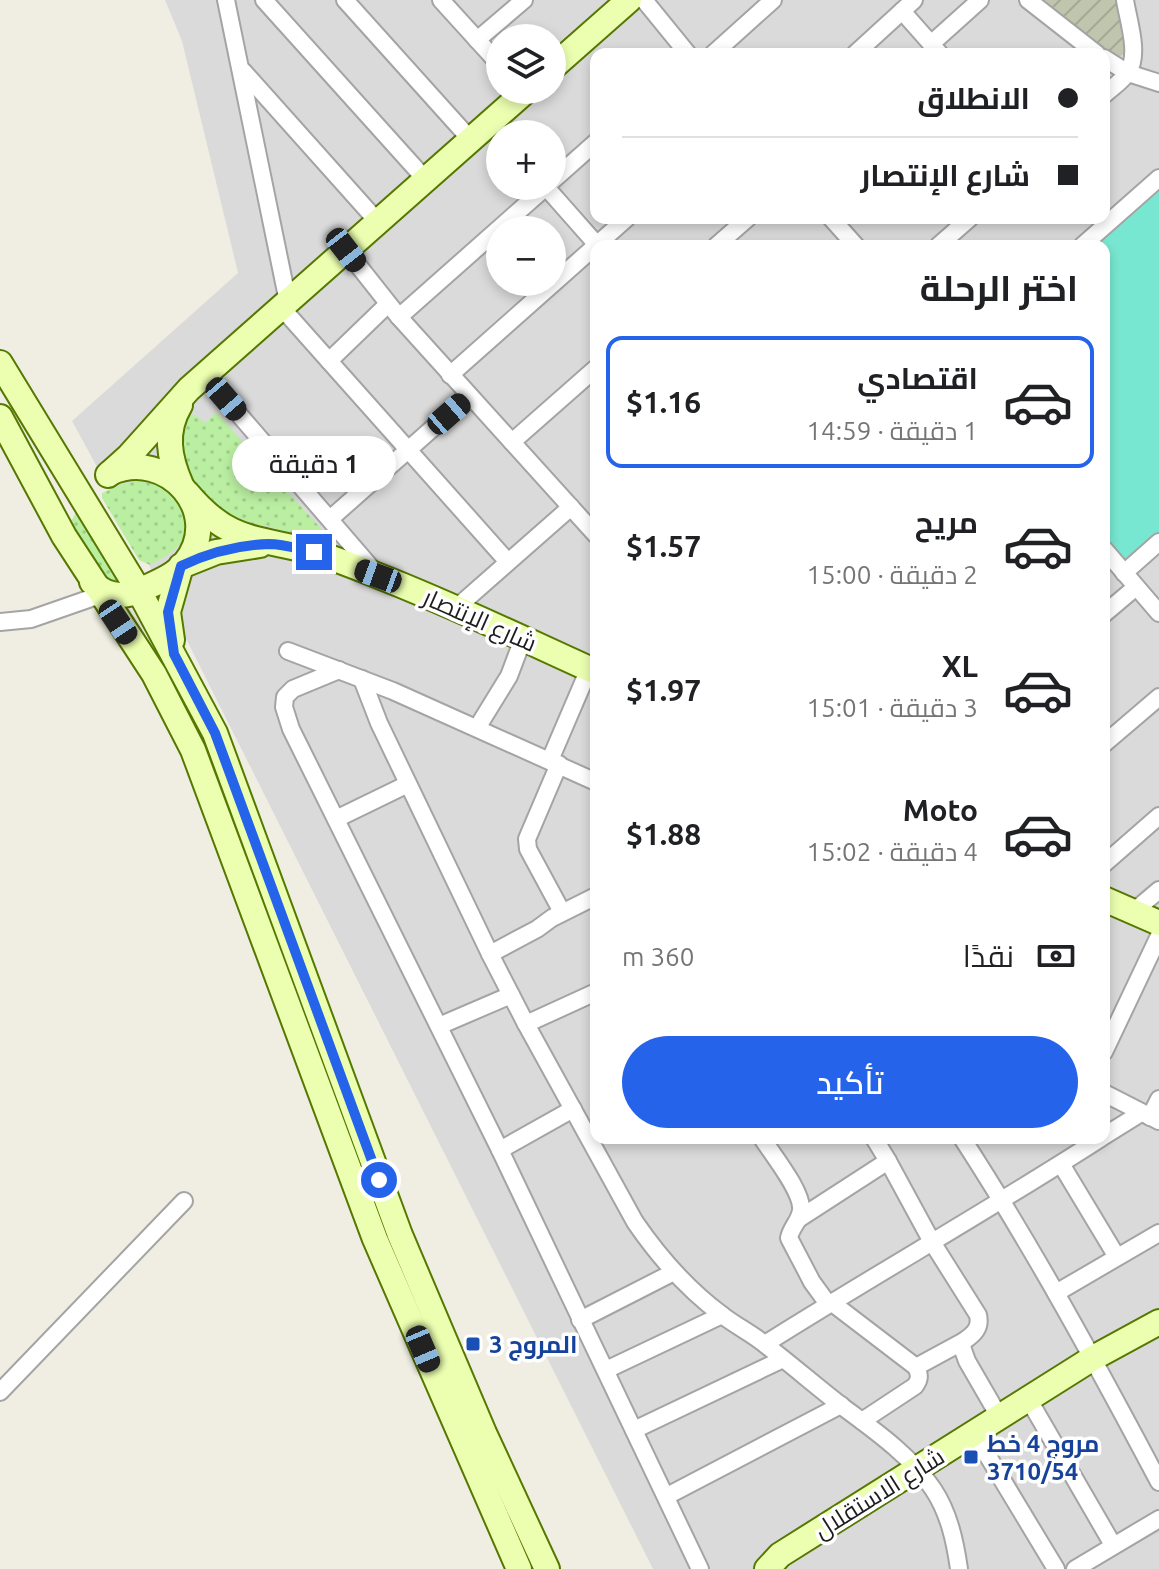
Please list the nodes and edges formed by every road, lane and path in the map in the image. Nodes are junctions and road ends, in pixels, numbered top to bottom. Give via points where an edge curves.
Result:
1 (242, 0) edge
2 (264, 0) edge
3 (345, 0) edge
4 (441, 0) edge
5 (524, 0) edge
6 (773, 0) edge
7 (980, 0) edge
8 (1028, 0) edge
9 (1125, 0) edge
10 (628, 1) edge
11 (228, 6) edge
12 (908, 6) edge
13 (477, 40) junction
14 (681, 48) edge
15 (720, 48) edge
16 (862, 48) edge
17 (935, 48) edge
18 (937, 48) edge
19 (1089, 48) edge
20 (486, 50) edge
21 (566, 56) edge
22 (1110, 62) edge
23 (241, 69) junction
24 (1128, 73) junction
25 (1159, 83) edge
26 (1110, 90) edge
27 (513, 104) edge
28 (499, 120) edge
29 (486, 132) edge
30 (486, 134) edge
31 (590, 147) edge
32 (566, 169) edge
33 (1159, 178) edge
34 (426, 180) junction
35 (529, 200) edge
36 (558, 200) edge
37 (1110, 221) edge
38 (378, 222) junction
39 (621, 224) edge
40 (742, 224) edge
41 (836, 224) edge
42 (962, 224) edge
43 (1092, 224) edge
44 (1106, 224) edge
45 (1098, 231) junction
46 (594, 240) edge
47 (603, 240) edge
48 (726, 240) edge
49 (851, 240) edge
50 (944, 240) edge
51 (1088, 240) edge
52 (346, 250) junction
53 (590, 252) edge
54 (284, 304) junction
55 (393, 310) junction
56 (329, 361) junction
57 (0, 363) edge
58 (590, 373) edge
59 (450, 375) junction
60 (197, 382) junction
61 (469, 396) junction
62 (0, 417) edge
63 (512, 442) junction
64 (409, 450) junction
65 (108, 475) junction
66 (76, 490) junction
67 (185, 490) junction
68 (571, 507) junction
69 (330, 519) junction
70 (590, 528) edge
71 (64, 536) junction
72 (1159, 542) edge
73 (271, 544) junction
74 (1110, 556) edge
75 (508, 562) junction
76 (181, 566) junction
77 (1124, 573) junction
78 (378, 576) junction
79 (1136, 587) junction
80 (95, 588) junction
81 (139, 591) junction
82 (455, 609) junction
83 (1110, 609) edge
84 (1159, 613) edge
85 (0, 622) edge
86 (523, 639) junction
87 (288, 651) dead end
88 (174, 654) junction
89 (590, 669) edge
90 (339, 670) junction
91 (590, 675) edge
92 (362, 679) junction
93 (1159, 697) edge
94 (477, 728) junction
95 (1110, 739) edge
96 (554, 762) junction
97 (590, 779) edge
98 (408, 784) junction
99 (1159, 816) edge
100 (336, 819) junction
101 (1110, 859) edge
102 (1159, 890) edge
103 (590, 899) edge
104 (1110, 902) edge
105 (562, 912) junction
106 (1133, 912) junction
107 (1159, 923) edge
108 (1159, 936) edge
109 (490, 954) junction
110 (511, 995) junction
111 (590, 995) edge
112 (526, 1024) junction
113 (439, 1026) junction
114 (1110, 1039) edge
115 (1110, 1096) edge
116 (1159, 1099) edge
117 (573, 1109) junction
118 (1150, 1117) edge
119 (1110, 1134) edge
120 (590, 1140) edge
121 (592, 1144) edge
122 (766, 1144) edge
123 (878, 1144) edge
124 (966, 1144) edge
125 (1092, 1144) edge
126 (500, 1150) junction
127 (888, 1161) junction
128 (1061, 1164) junction
129 (184, 1201) dead end
130 (1003, 1201) junction
131 (800, 1218) junction
132 (1159, 1233) edge
133 (932, 1242) junction
134 (1117, 1257) junction
135 (674, 1272) junction
136 (1056, 1293) junction
137 (830, 1303) junction
138 (722, 1315) junction
139 (580, 1320) junction
140 (1159, 1322) edge
141 (964, 1341) junction
142 (765, 1344) junction
143 (1093, 1358) junction
144 (783, 1359) junction
145 (916, 1367) junction
146 (606, 1370) junction
147 (0, 1392) edge
148 (1029, 1400) junction
149 (841, 1405) junction
150 (1000, 1418) junction
151 (862, 1421) junction
152 (634, 1430) junction
153 (974, 1433) junction
154 (918, 1469) junction
155 (1159, 1482) edge
156 (667, 1496) junction
157 (1159, 1519) edge
158 (1113, 1545) junction
159 (780, 1562) edge
160 (519, 1569) edge
161 (547, 1569) edge
162 (700, 1569) edge
163 (747, 1569) edge
164 (959, 1569) edge
165 (1056, 1569) edge
166 (1075, 1569) edge

1 - 11 street
2 - 34 street
3 - 29 street
4 - 13 street
5 - 13 street
6 - 15 street
7 - 18 street
8 - 19 street
9 - 24 street via 1133,51
10 - 14 street
10 - 21 main road
11 - 23 street
12 - 16 street
12 - 17 street
13 - 20 street
22 - 24 street
23 - 38 street
23 - 54 street
24 - 25 street
24 - 26 street
27 - 28 main road
30 - 34 main road
31 - 32 street
33 - 37 street
34 - 38 main road
35 - 55 street
36 - 46 street
38 - 52 main road
39 - 47 street
40 - 48 street
41 - 49 street
42 - 50 street
43 - 45 street
44 - 45 street
45 - 51 street
52 - 54 main road
52 - 55 street
53 - 59 street
54 - 56 street
54 - 60 main road
55 - 56 street
55 - 59 street
56 - 64 street
57 - 66 main road
58 - 63 street
59 - 61 street
60 - 65 main road
60 - 67 main road via 174,416 170,434 171,459
60 - 69 street
61 - 63 street
61 - 64 street
62 - 71 main road
63 - 68 street
64 - 69 street
64 - 75 street
65 - 66 main road
65 - 67 main road via 141,466 163,472
66 - 71 main road via 62,511
66 - 81 main road
67 - 73 main road via 216,523
67 - 76 main road via 194,505 197,529 192,552
68 - 70 street
68 - 75 street
69 - 78 street
71 - 80 main road
72 - 77 street
73 - 76 main road via 216,552
73 - 78 main road, شارع الإنتصار via 314,552
74 - 77 street
75 - 82 street
76 - 81 main road
76 - 88 main road via 168,612
77 - 79 street
78 - 82 main road, شارع الإنتصار
79 - 83 street
79 - 84 street
80 - 81 main road via 111,594
80 - 85 street via 31,619
80 - 160 main road via 154,674 193,750 375,1239
81 - 88 main road
82 - 86 main road, شارع الإنتصار
86 - 89 main road, شارع الإنتصار
86 - 94 street via 509,676
87 - 90 street
88 - 161 main road via 215,733 400,1235
90 - 92 street
90 - 100 street via 293,689 284,707
91 - 96 street
92 - 94 street
92 - 98 street
93 - 95 street
94 - 96 street
96 - 97 street
96 - 105 street via 527,839
98 - 100 street
98 - 109 street
99 - 101 street
100 - 113 street
102 - 106 street
103 - 105 street
104 - 106 main road
105 - 109 street
106 - 107 main road
108 - 114 street
109 - 110 street
110 - 112 street
110 - 113 street
111 - 112 street
112 - 117 street
113 - 126 street
115 - 118 street
116 - 118 street
117 - 120 street
117 - 126 street
118 - 119 street
121 - 135 street via 635,1222
122 - 131 street via 797,1193
123 - 127 street
124 - 130 street
125 - 128 street
126 - 139 street
127 - 131 street
127 - 133 street
128 - 130 street
128 - 134 street
129 - 147 street
130 - 133 street
130 - 136 street
131 - 137 street via 789,1238 812,1282
132 - 134 street
133 - 137 street
133 - 141 street via 978,1315 976,1331
134 - 136 street
135 - 138 street
135 - 139 street
136 - 143 street
137 - 142 street
137 - 145 street
138 - 142 street
138 - 146 street
139 - 146 street
140 - 143 main road, شارع الاستقلال
141 - 145 street
141 - 150 street via 967,1361
142 - 144 street
143 - 148 main road, شارع الاستقلال
143 - 155 street
144 - 149 street
144 - 152 street
145 - 151 street via 915,1386
146 - 152 street
148 - 150 main road, شارع الاستقلال
148 - 158 street
149 - 151 street
149 - 156 street
150 - 153 main road, شارع الاستقلال
151 - 154 street
152 - 156 street
153 - 154 main road, شارع الاستقلال
153 - 165 street
154 - 159 main road, شارع الاستقلال
154 - 164 street via 946,1514
156 - 162 street
157 - 158 street
158 - 166 street
159 - 163 main road, شارع الاستقلال

